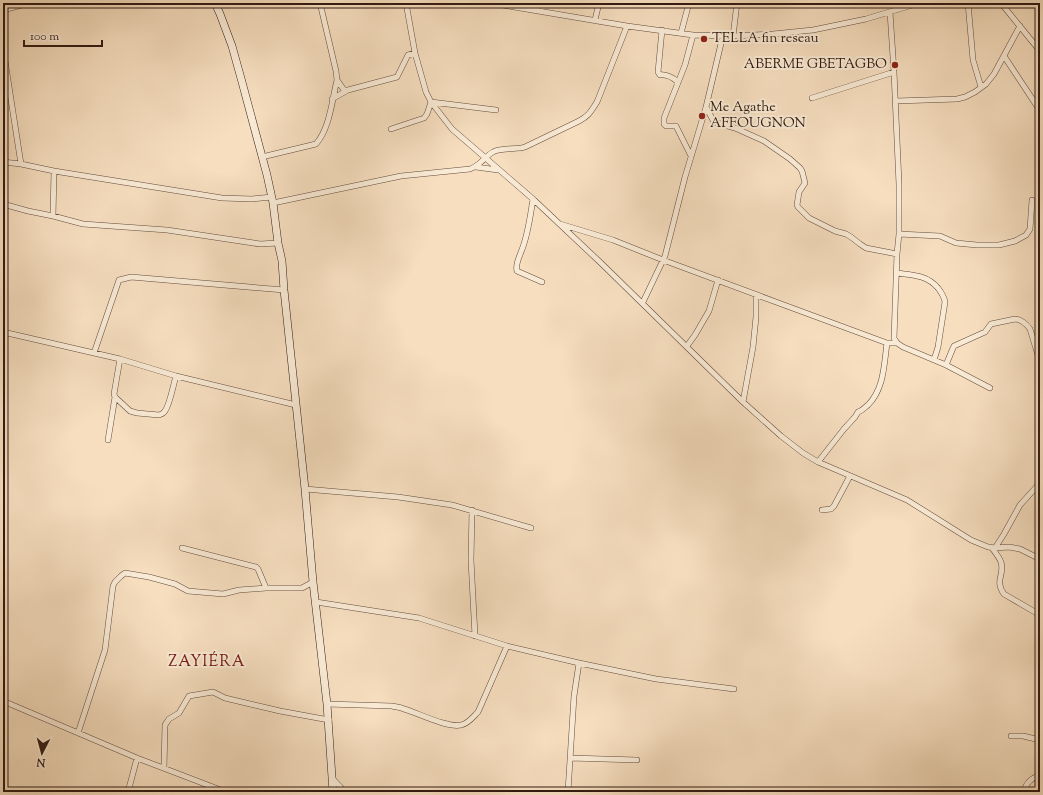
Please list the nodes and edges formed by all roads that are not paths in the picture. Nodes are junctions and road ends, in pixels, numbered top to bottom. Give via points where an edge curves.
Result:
1 (29, 3) edge
2 (216, 3) edge
3 (320, 3) edge
4 (406, 3) edge
5 (491, 3) edge
6 (540, 3) edge
7 (599, 3) edge
8 (689, 3) edge
9 (737, 3) edge
10 (918, 3) edge
11 (968, 3) edge
12 (1001, 3) edge
13 (3, 10) edge
14 (537, 10) junction
15 (890, 12) junction
16 (595, 20) junction
17 (627, 26) junction
18 (1020, 26) junction
19 (662, 30) junction
20 (681, 33) junction
21 (693, 35) junction
22 (723, 35) junction
23 (733, 36) junction
24 (3, 48) edge
25 (1040, 51) edge
26 (415, 53) junction
27 (1004, 56) junction
28 (894, 72) junction
29 (337, 80) junction
30 (678, 82) junction
31 (982, 87) junction
32 (348, 90) junction
33 (332, 98) junction
34 (812, 98) dead end
35 (431, 102) junction
36 (896, 102) junction
37 (1037, 106) dead end
38 (706, 107) junction
39 (496, 110) dead end
40 (391, 130) dead end
41 (691, 156) junction
42 (262, 157) junction
43 (485, 158) junction
44 (3, 162) edge
45 (21, 164) junction
46 (476, 167) junction
47 (498, 170) junction
48 (54, 171) junction
49 (533, 199) junction
50 (272, 200) junction
51 (1032, 200) dead end
52 (3, 204) edge
53 (53, 216) junction
54 (559, 223) junction
55 (899, 234) junction
56 (278, 243) junction
57 (897, 254) junction
58 (663, 260) junction
59 (897, 273) junction
60 (718, 280) junction
61 (542, 282) dead end
62 (284, 290) junction
63 (756, 295) junction
64 (643, 302) junction
65 (3, 332) edge
66 (888, 343) junction
67 (897, 343) junction
68 (687, 346) junction
69 (94, 353) junction
70 (120, 359) junction
71 (934, 360) junction
72 (1040, 362) edge
73 (946, 365) junction
74 (176, 376) junction
75 (990, 388) dead end
76 (115, 397) junction
77 (743, 402) junction
78 (296, 405) junction
79 (108, 440) dead end
80 (818, 462) junction
81 (850, 476) junction
82 (1040, 483) edge
83 (305, 489) junction
84 (472, 510) junction
85 (822, 510) dead end
86 (531, 528) dead end
87 (1004, 534) junction
88 (1009, 547) junction
89 (182, 548) dead end
90 (994, 548) junction
91 (1040, 559) edge
92 (313, 582) junction
93 (266, 588) junction
94 (316, 602) junction
95 (1040, 614) edge
96 (475, 636) junction
97 (507, 646) junction
98 (579, 663) junction
99 (734, 689) dead end
100 (3, 701) edge
101 (327, 704) junction
102 (328, 720) junction
103 (78, 733) junction
104 (1011, 736) dead end
105 (1040, 740) edge
106 (137, 758) junction
107 (570, 758) junction
108 (637, 760) dead end
109 (164, 768) junction
110 (1040, 775) edge
111 (332, 778) junction
112 (128, 792) edge
113 (226, 792) edge
114 (333, 792) edge
115 (345, 792) edge
116 (568, 792) edge
117 (1024, 792) edge

1 - 13 street
2 - 42 main road via 236,61
3 - 29 street
4 - 26 street
5 - 14 street
6 - 14 street
7 - 16 street
8 - 20 street
9 - 23 street
10 - 15 street
11 - 31 street via 973,60
12 - 18 street
14 - 16 street
15 - 23 street via 813,30
15 - 28 street
16 - 17 street
17 - 19 street
17 - 43 street via 596,102 586,118 525,148 498,150
18 - 25 street
18 - 27 street
19 - 20 street
19 - 30 street via 658,74 667,75
20 - 21 street
21 - 22 street
21 - 30 street
22 - 23 street
22 - 38 street
24 - 45 street
26 - 32 street via 408,55 397,77
26 - 35 street
27 - 31 street via 994,74
27 - 37 street
28 - 34 street
28 - 36 street
29 - 32 street via 344,90
29 - 33 street
30 - 41 street via 664,124 676,126
31 - 36 street via 965,98
32 - 33 street
33 - 42 street via 326,129 316,144
35 - 39 street
35 - 40 street via 424,118
35 - 43 street via 452,129
36 - 55 street
38 - 41 street
38 - 57 street via 714,122 764,141 800,168 804,183 799,192 797,205 809,218 846,234 866,248
41 - 58 street
42 - 50 main road
43 - 46 street
43 - 47 street
44 - 45 street
45 - 48 street
46 - 47 street
46 - 50 street via 401,176
47 - 49 street
48 - 50 street via 222,198
48 - 53 street
49 - 54 street
49 - 61 street via 526,238 516,268 517,271
50 - 56 main road
51 - 55 street via 1029,233 1007,244 956,243 940,236
52 - 53 street
53 - 56 street via 83,224 167,230 260,244
54 - 58 street via 613,240
54 - 64 street
55 - 57 street
56 - 62 main road
57 - 59 street
58 - 60 street
58 - 64 street
59 - 67 street via 894,338
59 - 71 street via 930,280 944,297
60 - 63 street
60 - 68 street via 709,311
62 - 69 street via 131,277 119,280
62 - 78 main road
63 - 66 street
63 - 77 street via 753,347
64 - 68 street
65 - 69 street
66 - 67 street
66 - 80 street via 878,392 870,403 858,412
67 - 71 street
68 - 77 street
69 - 70 street
70 - 74 street
70 - 76 street
71 - 73 street
72 - 73 street via 1030,328 1015,319 991,324 985,332 957,344
73 - 75 street
74 - 76 street via 168,404 162,414 130,411
74 - 78 street
76 - 79 street
77 - 80 street via 781,436
78 - 83 main road
80 - 81 street
81 - 85 street via 834,506
81 - 90 street via 907,500 971,540
82 - 87 street via 1020,505
83 - 84 street via 398,496 452,504
83 - 92 main road
84 - 86 street
84 - 96 street via 471,560
87 - 88 street
87 - 90 street
88 - 90 street
88 - 91 street via 1020,549
89 - 93 street via 256,567
90 - 95 street via 1001,563 1000,589 1004,594
92 - 93 street via 302,588
92 - 94 main road
93 - 103 street via 223,594 188,590 149,577 125,574 121,576 113,586 106,650
94 - 96 street via 419,618
94 - 101 main road
96 - 97 street
97 - 98 street
97 - 101 street via 478,712 462,725 443,723 392,706
98 - 99 street via 656,679
98 - 107 street
100 - 103 street
101 - 102 main road
102 - 109 street via 225,698 213,692 189,696 179,713 166,722
102 - 111 main road
103 - 106 street
104 - 105 street
106 - 109 street
106 - 112 street
107 - 108 street
107 - 116 street
109 - 113 street
110 - 117 street via 1032,778
111 - 114 main road
111 - 115 street

